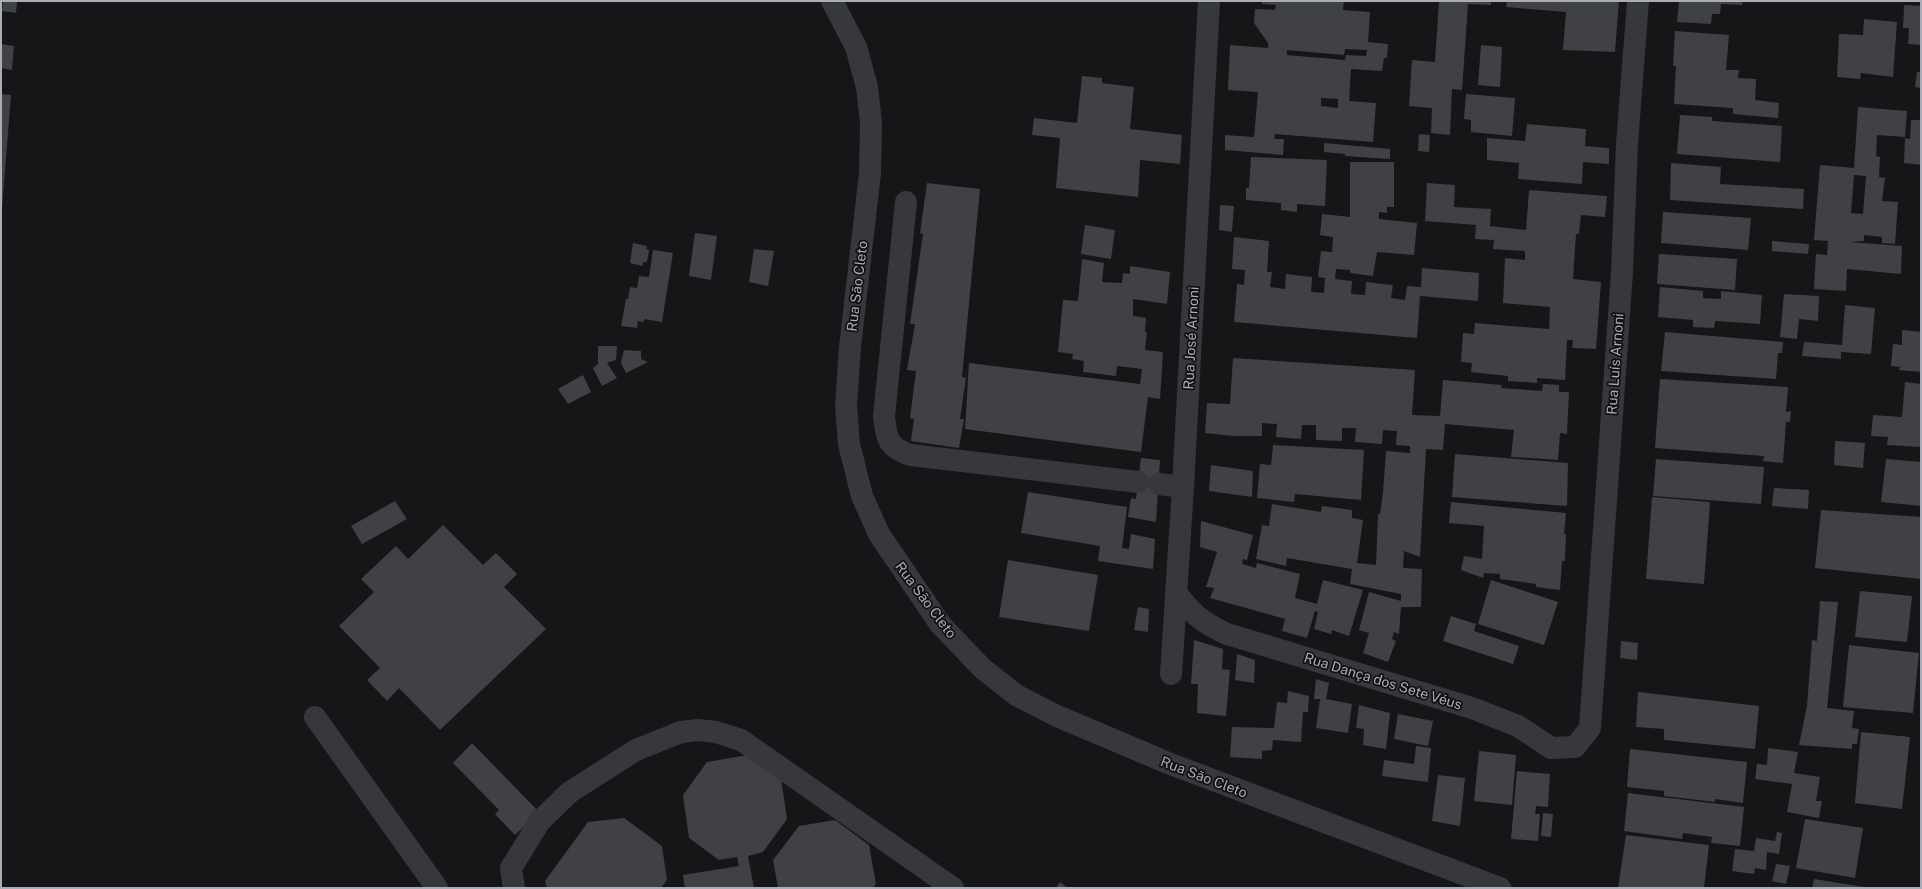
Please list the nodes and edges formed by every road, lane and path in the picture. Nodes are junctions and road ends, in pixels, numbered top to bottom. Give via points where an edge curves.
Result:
1 (832, 1) edge
2 (1209, 1) edge
3 (1638, 1) edge
4 (906, 202) dead end
5 (1183, 487) junction
6 (1176, 593) junction
7 (1170, 674) dead end
8 (315, 717) dead end
9 (1590, 728) joint
10 (510, 881) edge
11 (436, 888) edge
12 (953, 888) edge
13 (1500, 888) edge

1 - 13 street, Rua São Cleto via 856,47 867,87 871,123 870,173 850,347 846,406 850,444 862,496 879,534 940,624 982,668 1005,686 1058,716 1175,766
2 - 5 street, Rua José Arnoni
3 - 9 street, Rua Luís Arnoni
4 - 5 street via 884,416 886,433 891,444 900,452 911,455
5 - 6 street, Rua José Arnoni
6 - 7 street, Rua José Arnoni
6 - 9 street, Rua Dança dos Sete Véus via 1194,615 1209,626 1228,634 1472,708 1518,726 1551,748 1575,747
8 - 11 street
10 - 12 street via 540,821 570,792 636,750 681,732 698,730 716,732 741,740

